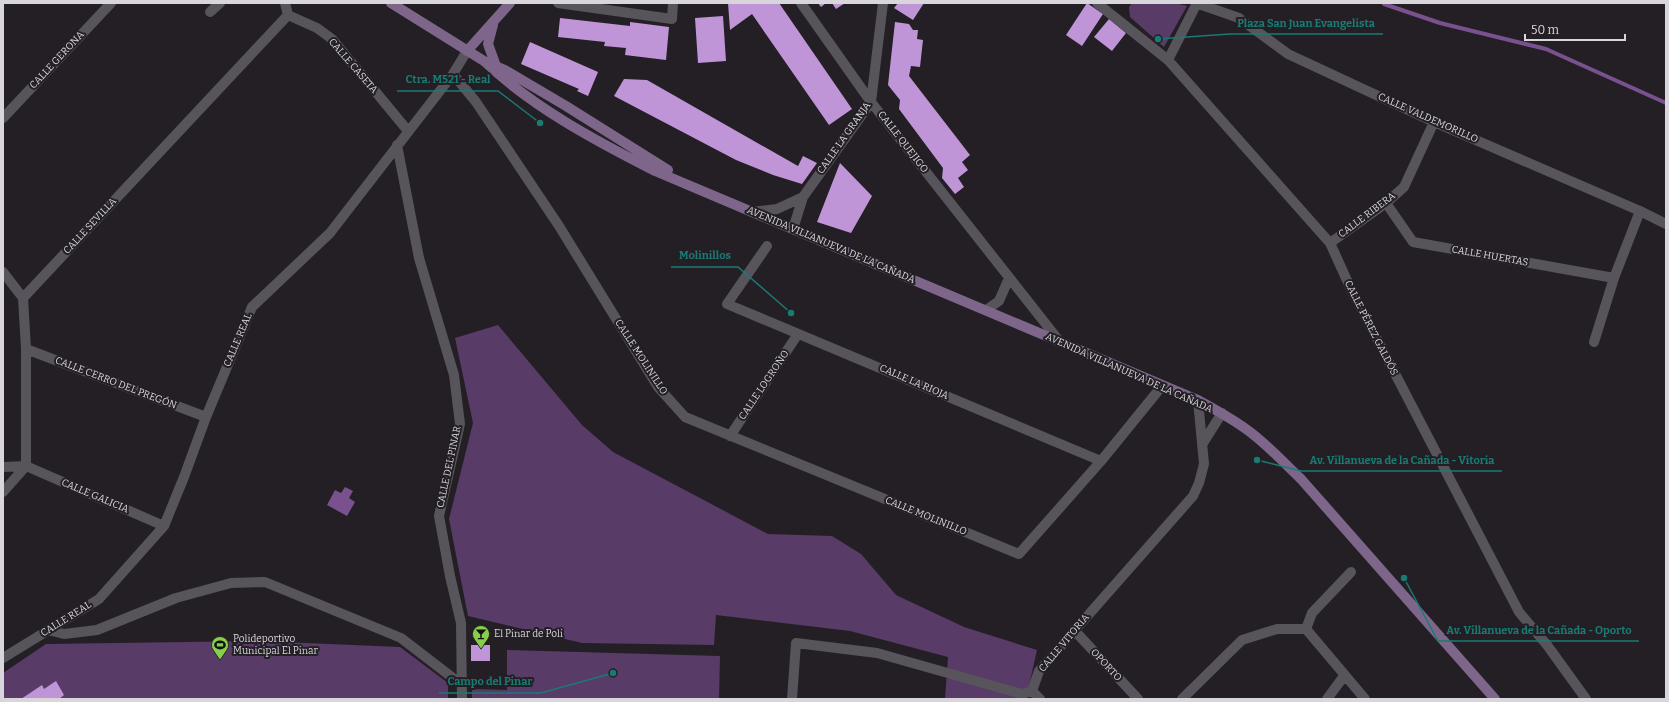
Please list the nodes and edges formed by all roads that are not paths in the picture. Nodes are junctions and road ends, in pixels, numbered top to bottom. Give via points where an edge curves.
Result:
1 (110, 3) edge
2 (220, 3) edge
3 (285, 3) edge
4 (392, 3) edge
5 (510, 3) edge
6 (558, 3) edge
7 (673, 3) edge
8 (801, 3) edge
9 (883, 3) edge
10 (1097, 3) edge
11 (1196, 3) edge
12 (210, 12) dead end
13 (288, 15) junction
14 (494, 23) junction
15 (466, 51) junction
16 (1168, 60) junction
17 (484, 61) junction
18 (496, 66) junction
19 (453, 74) junction
20 (871, 102) junction
21 (3, 118) edge
22 (1434, 122) junction
23 (408, 131) junction
24 (397, 145) junction
25 (694, 186) junction
26 (803, 197) junction
27 (1386, 203) junction
28 (1640, 211) junction
29 (752, 212) junction
30 (1666, 224) edge
31 (793, 229) junction
32 (1330, 243) junction
33 (767, 246) dead end
34 (3, 272) edge
35 (1009, 278) junction
36 (1614, 278) junction
37 (6, 283) edge
38 (23, 298) junction
39 (986, 310) junction
40 (798, 334) junction
41 (1060, 342) junction
42 (1594, 342) dead end
43 (26, 349) junction
44 (1162, 386) junction
45 (1198, 400) junction
46 (1222, 413) junction
47 (206, 417) junction
48 (730, 436) junction
49 (1203, 443) junction
50 (1101, 460) junction
51 (26, 466) junction
52 (3, 467) edge
53 (3, 492) edge
54 (164, 526) junction
55 (1351, 572) dead end
56 (1306, 629) junction
57 (48, 630) junction
58 (1074, 630) junction
59 (3, 658) edge
60 (1344, 676) junction
61 (462, 685) junction
62 (1032, 691) junction
63 (462, 699) edge
64 (792, 699) edge
65 (1040, 699) edge
66 (1138, 699) edge
67 (1182, 699) edge
68 (1327, 699) edge
69 (1365, 699) edge
70 (1495, 699) edge
71 (1586, 699) edge

1 - 21 street, CALLE GERONA
2 - 12 street
3 - 13 street
4 - 15 main road, AVENIDA VILLANUEVA DE LA CAÑADA
5 - 14 main road, CALLE REAL
6 - 7 street via 672,19
8 - 20 street, CALLE QUEJIGO
9 - 20 street, CALLE LA GRANJA
10 - 16 street, CALLE PÉREZ GALDÓS
11 - 16 street
11 - 22 street, CALLE VALDEMORILLO via 1239,18 1288,54
13 - 23 street, CALLE CASETA via 317,28 332,39
13 - 38 street, CALLE SEVILLA
14 - 15 main road, CALLE REAL
14 - 18 main road, CALLE REAL via 488,44
15 - 17 main road, AVENIDA VILLANUEVA DE LA CAÑADA
15 - 19 street, CALLE REAL
16 - 32 street, CALLE PÉREZ GALDÓS
17 - 18 main road, AVENIDA VILLANUEVA DE LA CAÑADA
17 - 25 main road, AVENIDA VILLANUEVA DE LA CAÑADA via 526,97 616,151 655,171
18 - 25 main road, AVENIDA VILLANUEVA DE LA CAÑADA via 566,106
19 - 23 street, CALLE REAL
19 - 48 street, CALLE MOLINILLO via 476,102 559,226 658,387 685,417
20 - 26 street, CALLE LA GRANJA
20 - 35 street, CALLE QUEJIGO
22 - 27 street, CALLE RIBERA via 1404,186
22 - 28 street, CALLE VALDEMORILLO
23 - 24 street, CALLE REAL
24 - 47 street, CALLE REAL via 330,233 252,307
24 - 61 street, CALLE DEL PINAR via 419,258 454,375 460,424 439,516 461,623
25 - 29 main road, AVENIDA VILLANUEVA DE LA CAÑADA
26 - 29 street, CALLE LA GRANJA via 777,209
26 - 31 street, CALLE LA GRANJA
27 - 32 street, CALLE RIBERA
27 - 36 street, CALLE HUERTAS via 1413,242
28 - 30 street, CALLE VALDEMORILLO
28 - 36 street
29 - 31 main road, AVENIDA VILLANUEVA DE LA CAÑADA
31 - 39 main road, AVENIDA VILLANUEVA DE LA CAÑADA
32 - 71 street, CALLE PÉREZ GALDÓS via 1519,612 1551,650
33 - 40 street, CALLE LA RIOJA via 727,304
34 - 37 street
35 - 39 street via 999,301
35 - 41 street, CALLE QUEJIGO
36 - 42 street
37 - 38 street
38 - 43 street
39 - 41 main road, AVENIDA VILLANUEVA DE LA CAÑADA
40 - 48 street, CALLE LOGROÑO
40 - 50 street, CALLE LA RIOJA
41 - 44 main road, AVENIDA VILLANUEVA DE LA CAÑADA
43 - 47 street, CALLE CERRO DEL PREGÓN
43 - 51 street
44 - 45 main road, AVENIDA VILLANUEVA DE LA CAÑADA
44 - 50 street
45 - 46 main road, AVENIDA VILLANUEVA DE LA CAÑADA
45 - 49 street, CALLE VITORIA
46 - 49 street
46 - 70 main road, AVENIDA VILLANUEVA DE LA CAÑADA via 1258,438 1301,480
47 - 54 street, CALLE REAL
48 - 50 street, CALLE MOLINILLO via 1019,554
49 - 58 street, CALLE VITORIA via 1204,464 1193,496
51 - 52 street
51 - 53 street
51 - 54 street, CALLE GALICIA
54 - 57 street, CALLE REAL via 98,599
55 - 56 street via 1312,613
56 - 60 street
56 - 67 street via 1276,629 1242,640
57 - 59 street, CALLE REAL
57 - 61 street via 64,634 97,630 176,598 231,583 265,582 400,638
58 - 62 street, CALLE VITORIA via 1039,671
58 - 66 street, OPORTO
60 - 68 street
60 - 69 street
61 - 63 street, CALLE DEL PINAR
62 - 64 street via 1022,694 876,653 796,642
62 - 65 street

